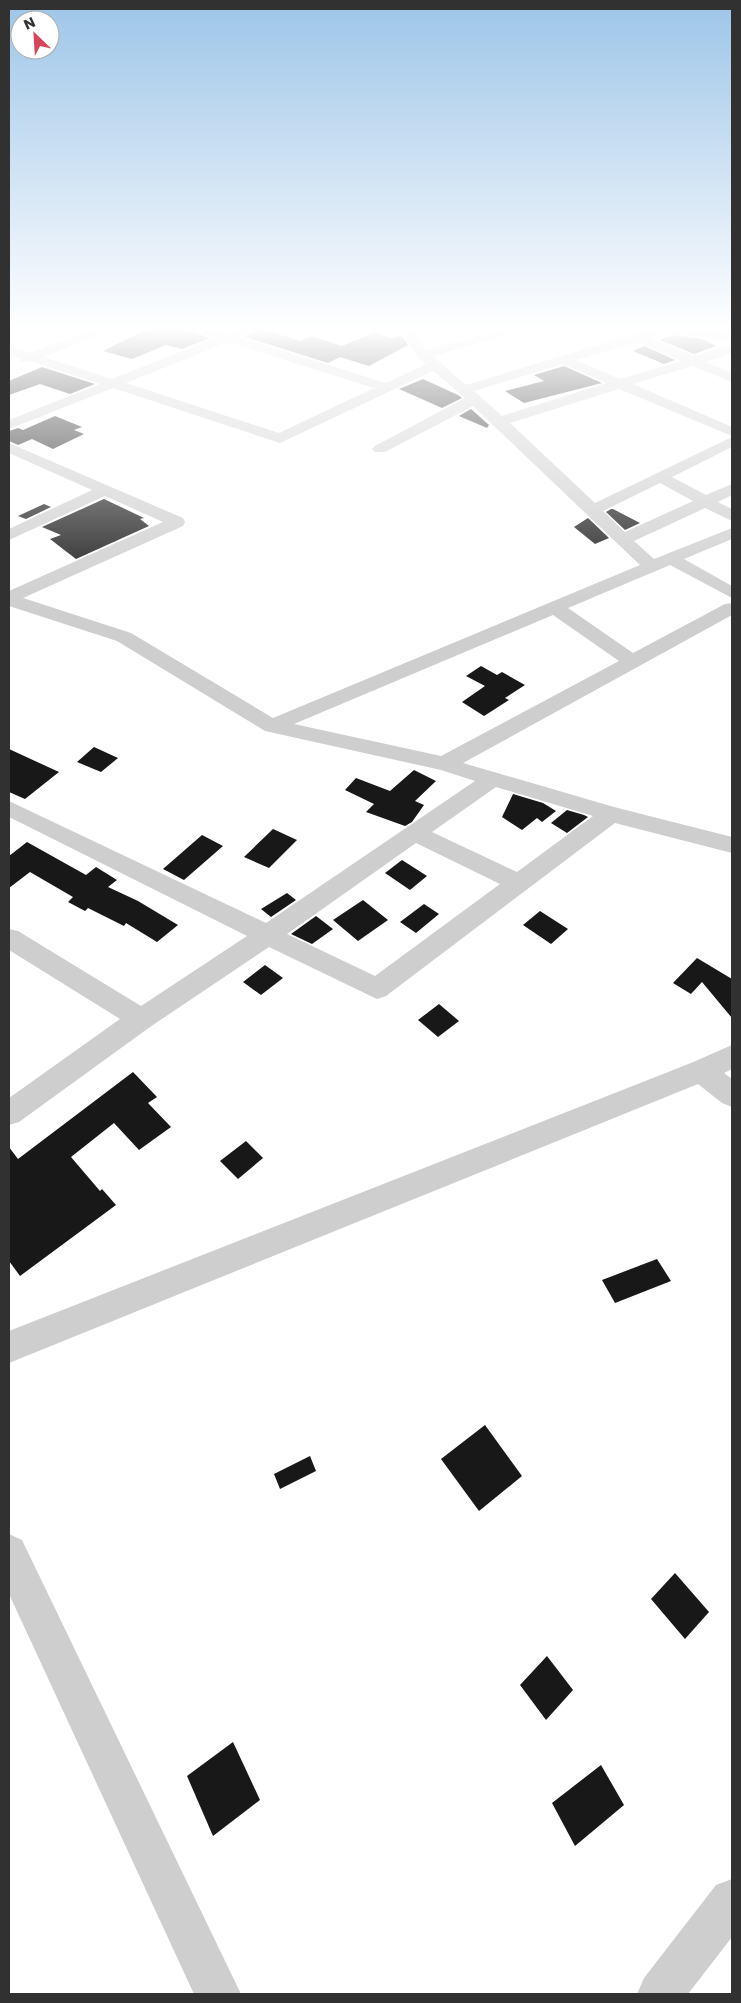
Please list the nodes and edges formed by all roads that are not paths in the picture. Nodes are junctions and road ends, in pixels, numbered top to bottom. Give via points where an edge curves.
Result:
1 (229, 421) edge
2 (315, 421) edge
3 (425, 421) edge
4 (500, 421) edge
5 (707, 421) edge
6 (732, 432) edge
7 (732, 442) edge
8 (9, 447) edge
9 (380, 449) dead end
10 (661, 477) junction
11 (732, 489) edge
12 (103, 490) junction
13 (706, 501) junction
14 (593, 510) junction
15 (732, 516) edge
16 (9, 521) edge
17 (27, 527) junction
18 (732, 532) edge
19 (9, 535) edge
20 (624, 539) junction
21 (669, 558) junction
22 (651, 566) junction
23 (732, 593) edge
24 (9, 599) edge
25 (554, 607) junction
26 (732, 608) edge
27 (633, 662) junction
28 (272, 726) junction
29 (444, 764) junction
30 (494, 778) junction
31 (9, 808) edge
32 (611, 814) junction
33 (414, 833) junction
34 (732, 845) edge
35 (519, 883) junction
36 (266, 936) junction
37 (9, 938) edge
38 (141, 1019) junction
39 (732, 1056) edge
40 (701, 1071) junction
41 (732, 1095) edge
42 (12, 1107) edge
43 (9, 1348) edge
44 (9, 1553) edge
45 (732, 1901) edge
46 (218, 1994) edge
47 (660, 1994) edge

1 - 2 street via 280,438
3 - 9 street
4 - 14 street
5 - 6 street
7 - 10 street
8 - 12 street
10 - 13 street
10 - 14 street
11 - 13 street
12 - 17 street
12 - 24 street via 177,522
13 - 15 street
13 - 20 street
14 - 20 street
16 - 17 street
17 - 19 street
18 - 21 street
20 - 22 street
21 - 22 street
21 - 23 street
22 - 25 street
24 - 28 street via 124,637
25 - 27 street
25 - 28 street
26 - 27 street
27 - 29 street
28 - 29 street
29 - 30 street
30 - 32 street
30 - 33 street
31 - 36 street
32 - 34 street
32 - 35 street
33 - 35 street
33 - 36 street
35 - 36 street via 377,990
36 - 38 street
37 - 38 street
38 - 42 street
39 - 40 street
40 - 41 street
40 - 43 street
44 - 46 street
45 - 47 street

